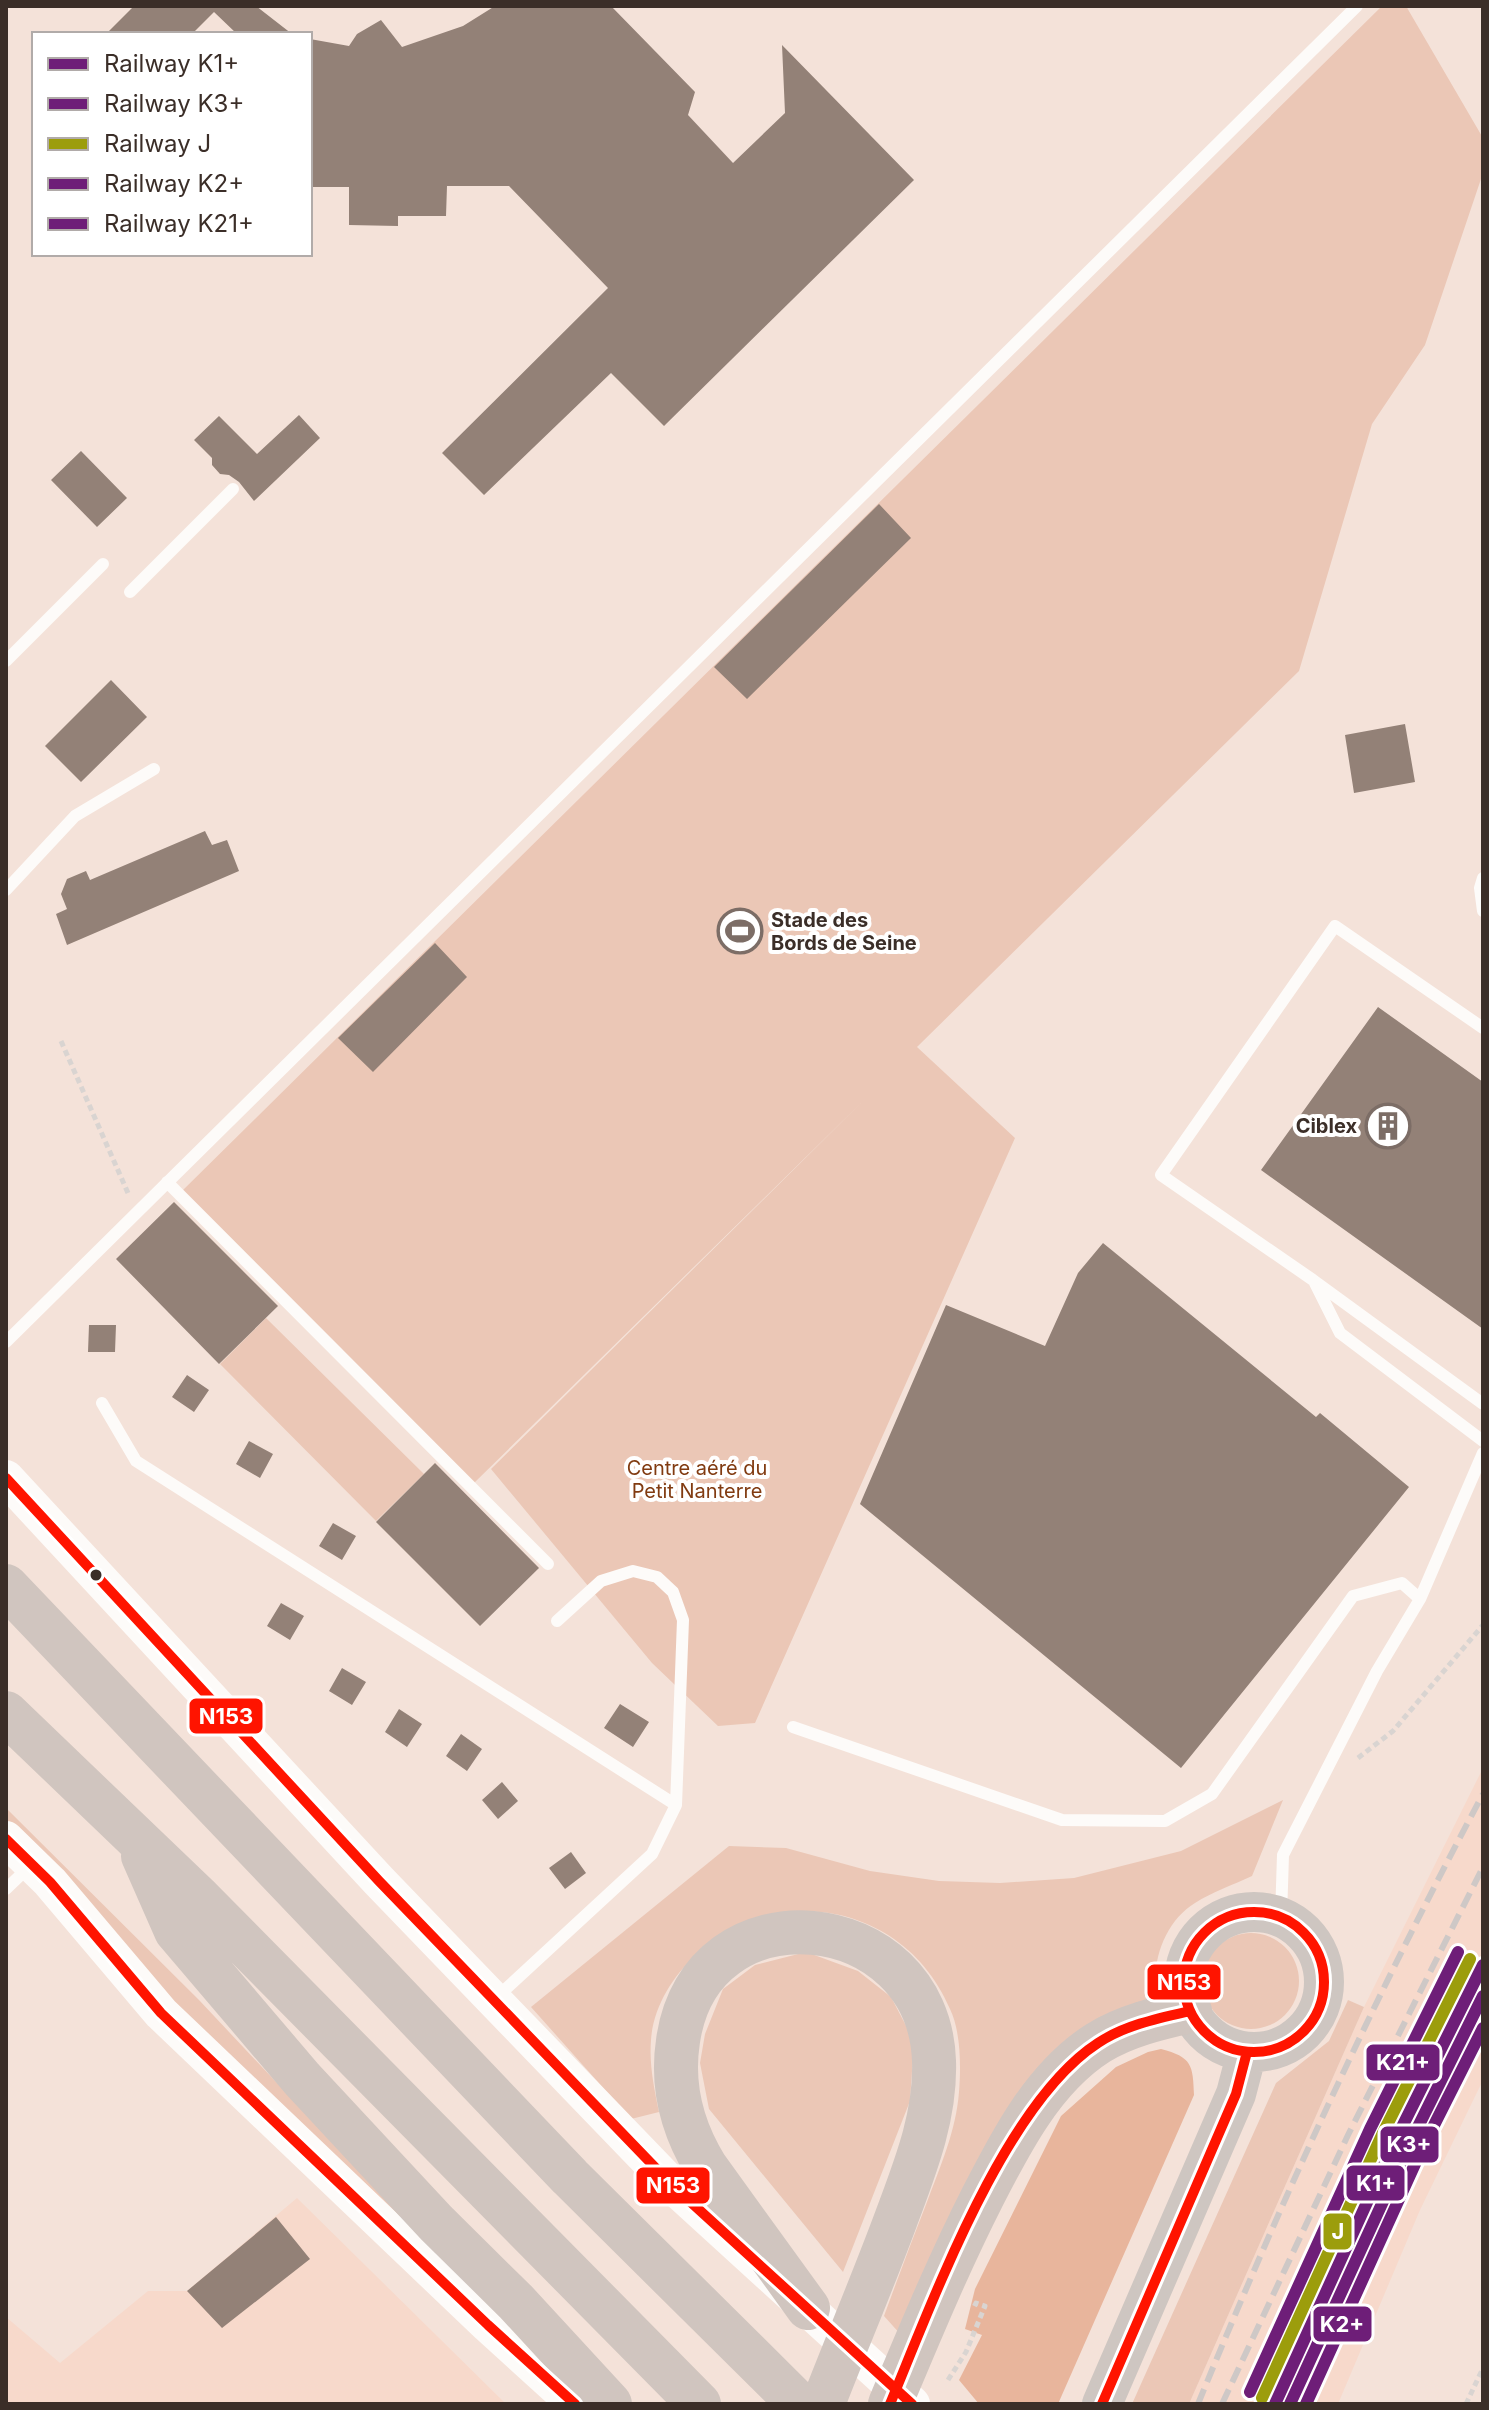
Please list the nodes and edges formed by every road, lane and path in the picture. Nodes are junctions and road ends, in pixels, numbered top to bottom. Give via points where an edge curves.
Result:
1 (1357, 6) edge
2 (233, 489) dead end
3 (103, 564) dead end
4 (130, 592) dead end
5 (6, 661) edge
6 (154, 769) dead end
7 (1483, 878) edge
8 (6, 890) edge
9 (1483, 911) edge
10 (1483, 1028) edge
11 (61, 1041) dead end
12 (167, 1182) junction
13 (137, 1212) junction
14 (1313, 1280) junction
15 (6, 1342) edge
16 (102, 1403) dead end
17 (1483, 1404) edge
18 (1483, 1441) edge
19 (1483, 1453) edge
20 (6, 1478) edge
21 (548, 1564) dead end
22 (6, 1586) edge
23 (1420, 1599) junction
24 (557, 1621) dead end
25 (1483, 1625) edge
26 (6, 1713) edge
27 (793, 1727) dead end
28 (1320, 1782) junction
29 (676, 1805) junction
30 (134, 1836) junction
31 (6, 1839) edge
32 (32, 1864) junction
33 (6, 1889) edge
34 (1281, 1917) junction
35 (494, 2001) junction
36 (1190, 2011) junction
37 (1247, 2052) junction
38 (570, 2177) junction
39 (808, 2308) junction
40 (970, 2316) dead end
41 (1483, 2368) edge
42 (948, 2380) dead end
43 (575, 2404) edge
44 (610, 2404) edge
45 (699, 2404) edge
46 (799, 2404) edge
47 (823, 2404) edge
48 (841, 2404) edge
49 (890, 2404) edge
50 (912, 2404) edge
51 (1102, 2404) edge
52 (1466, 2404) edge

1 - 12 lane
2 - 4 lane
3 - 5 lane
6 - 8 lane via 75,816
7 - 9 lane
10 - 14 lane via 1335,926 1161,1175
11 - 13 path
12 - 13 lane
12 - 21 lane
13 - 15 lane
14 - 17 lane
14 - 18 lane via 1340,1333
16 - 29 lane via 136,1461
19 - 23 lane
20 - 35 main road
22 - 38 highway
23 - 27 lane via 1402,1583 1353,1596 1212,1794 1165,1821 1062,1820
23 - 28 lane
24 - 29 lane via 601,1581 633,1571 657,1577 673,1592 683,1620
25 - 28 path via 1393,1731
26 - 30 highway
28 - 34 lane via 1283,1855
29 - 35 lane via 652,1854
30 - 44 highway via 176,1931 302,2079
30 - 45 highway
31 - 32 main road
32 - 33 lane
32 - 43 main road via 161,2013
34 - 36 main road via 1258,1912 1234,1915 1213,1925 1196,1942 1186,1964
34 - 37 main road via 1302,1930 1317,1950 1324,1974 1322,1999 1312,2022 1295,2040 1272,2050
35 - 39 main road via 673,2186
36 - 37 main road via 1213,2039
36 - 49 highway via 1097,2043 1042,2098 1011,2142 948,2266
37 - 51 main road via 1236,2094
38 - 46 highway
38 - 48 highway via 610,2181
39 - 47 highway via 691,2144 675,2085 675,2056 689,2001 722,1957 752,1941 807,1931 857,1943 899,1974 918,1999 934,2060 932,2105 919,2156
39 - 50 main road
40 - 42 path via 976,2303 985,2306
41 - 52 path

